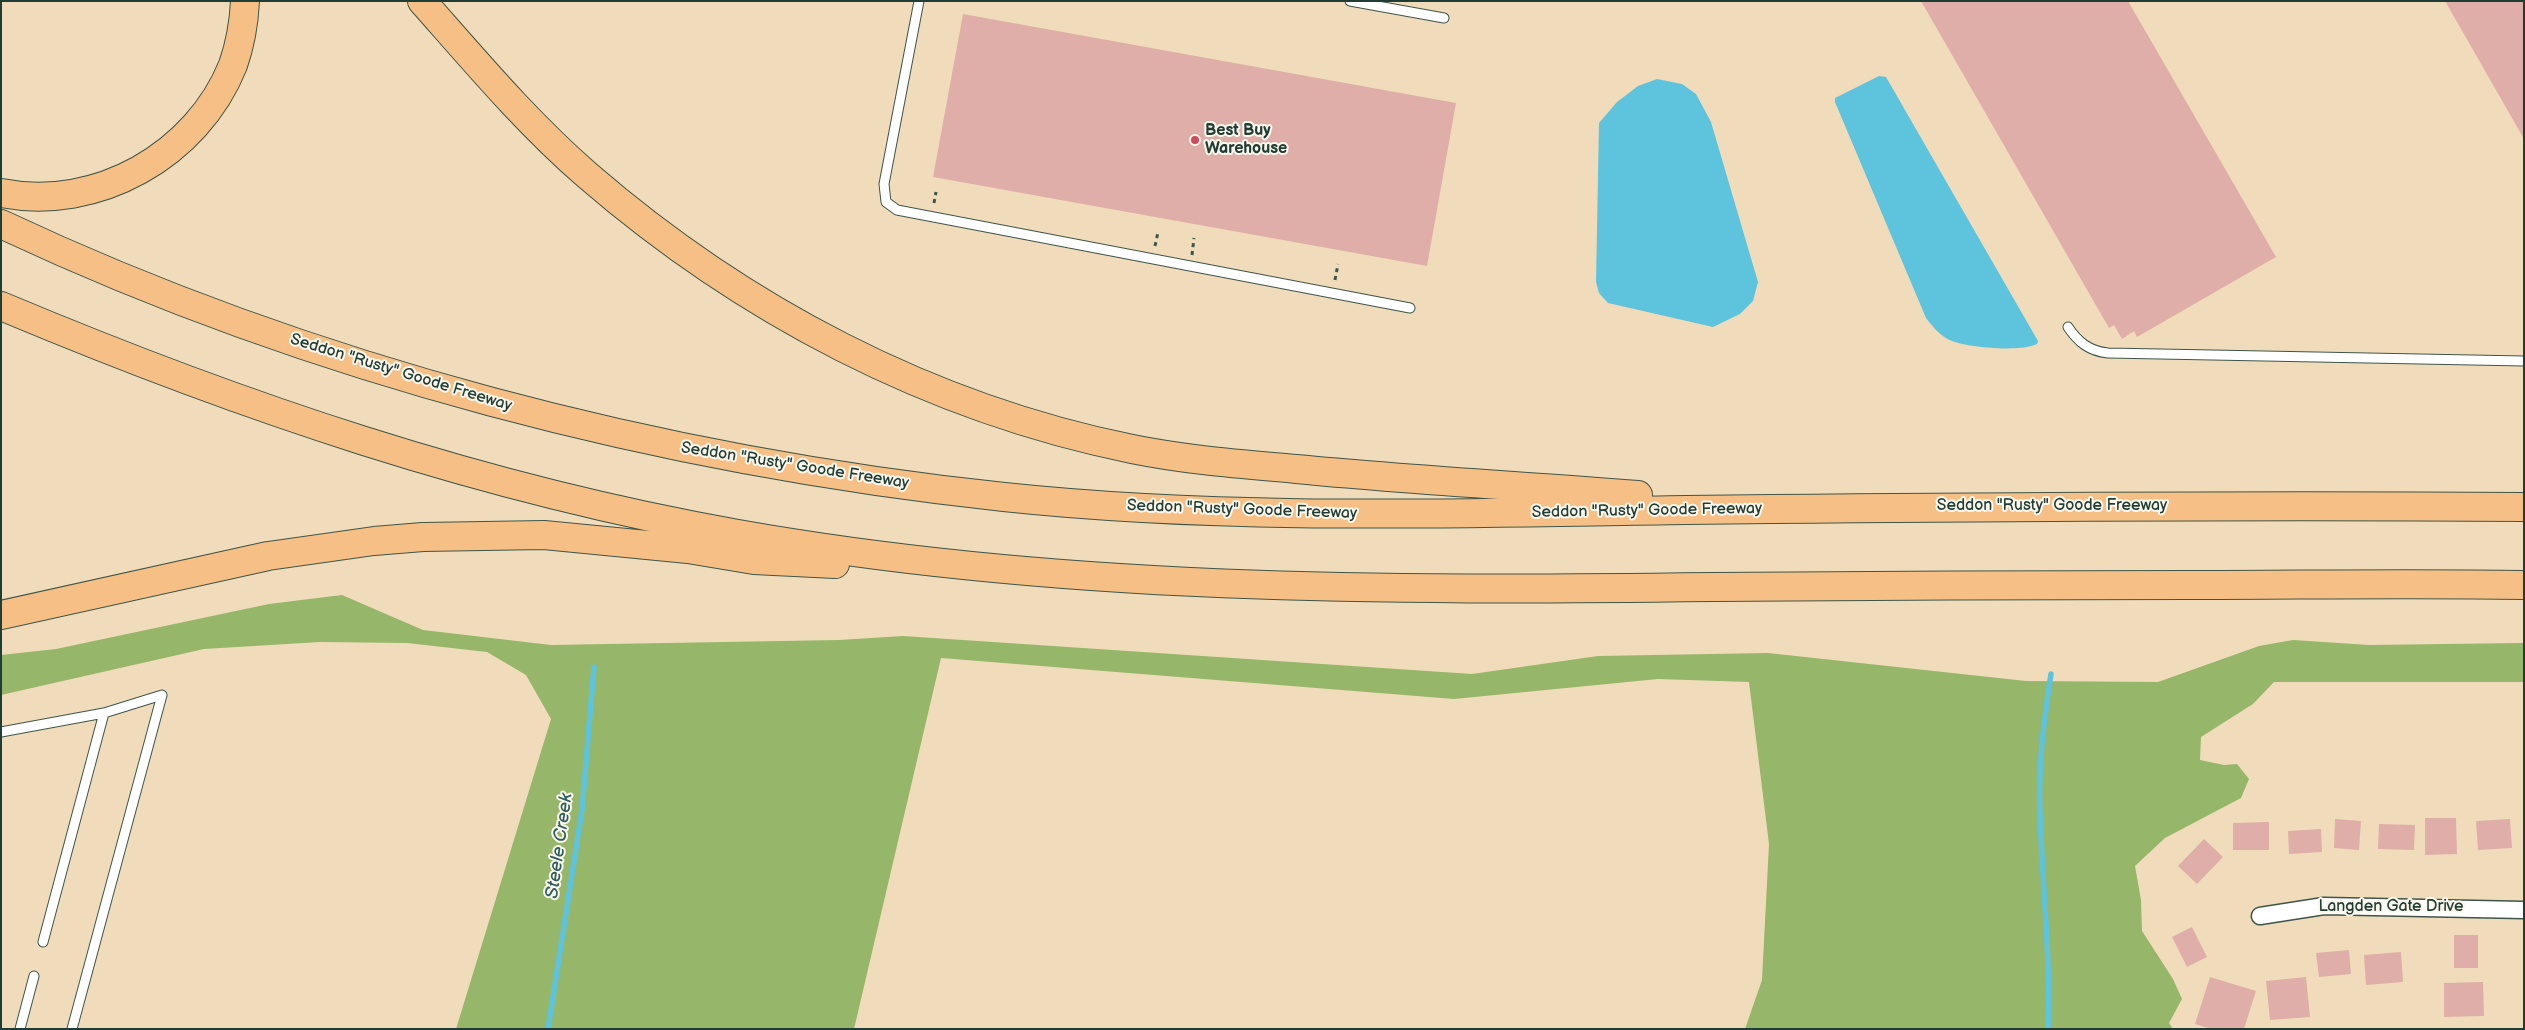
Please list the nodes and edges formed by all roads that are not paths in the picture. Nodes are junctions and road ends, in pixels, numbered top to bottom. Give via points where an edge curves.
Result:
1 (245, 1) edge
2 (422, 1) edge
3 (919, 1) edge
4 (1350, 1) edge
5 (1444, 18) dead end
6 (1, 193) edge
7 (1, 224) edge
8 (1, 306) edge
9 (1410, 308) dead end
10 (2068, 327) dead end
11 (2524, 361) edge
12 (2524, 507) edge
13 (1818, 509) junction
14 (1106, 578) junction
15 (2524, 586) edge
16 (1, 615) edge
17 (104, 713) junction
18 (1, 732) edge
19 (2524, 910) edge
20 (2260, 916) dead end
21 (43, 942) dead end
22 (34, 976) dead end
23 (20, 1029) edge
24 (72, 1029) edge

1 - 6 highway via 240,40 223,86 211,106 178,144 137,172 90,190 39,197
2 - 13 highway via 527,118 586,174 711,272 859,357 936,391 1080,436 1134,449 1239,464
3 - 9 lane via 884,184 886,202 897,210
4 - 5 lane
7 - 13 highway, Seddon "Rusty" Goode Freeway via 46,246 224,317 383,370 536,413 668,444 832,476 1005,497 1167,510 1368,514
8 - 14 highway via 140,364 253,405 403,453 609,507 738,534 893,557
10 - 11 lane via 2089,349 2108,353
12 - 13 highway, Seddon "Rusty" Goode Freeway
14 - 15 highway via 1482,590 1813,586
14 - 16 highway via 754,560 619,542 474,535 374,540 277,555
17 - 18 lane
17 - 21 lane
17 - 24 lane via 162,695
19 - 20 street, Langden Gate Drive via 2340,906 2287,910
22 - 23 lane

